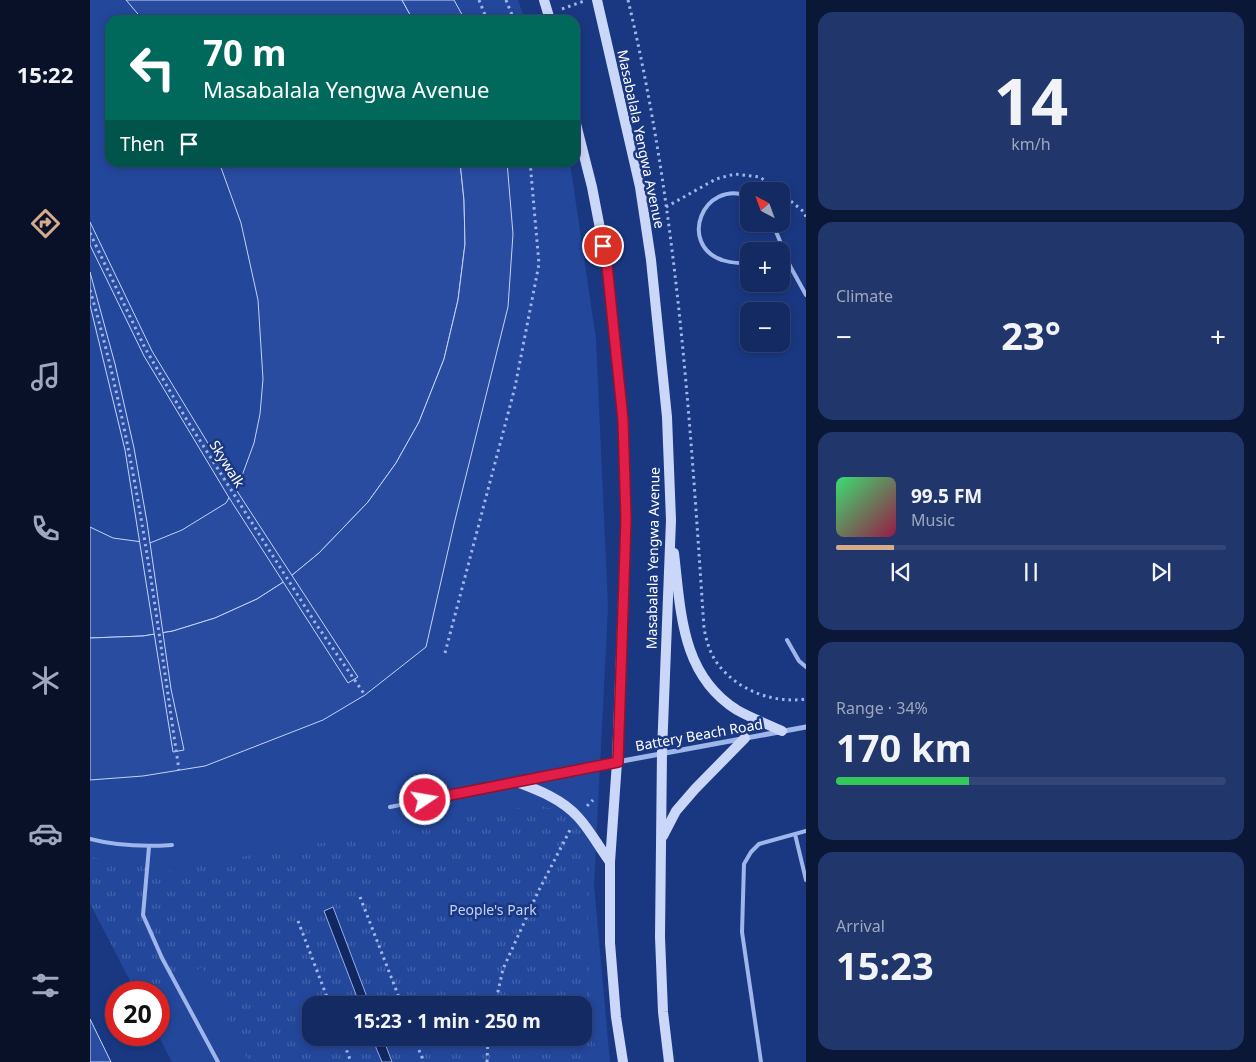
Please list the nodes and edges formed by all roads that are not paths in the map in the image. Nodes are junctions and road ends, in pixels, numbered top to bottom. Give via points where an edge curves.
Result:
1 (544, 0) edge
2 (597, 0) edge
3 (548, 15) edge
4 (580, 140) edge
5 (740, 194) edge
6 (740, 263) edge
7 (790, 266) edge
8 (806, 295) edge
9 (670, 520) junction
10 (787, 640) dead end
11 (806, 667) edge
12 (806, 727) edge
13 (782, 731) junction
14 (745, 738) junction
15 (662, 752) junction
16 (618, 762) junction
17 (517, 782) junction
18 (390, 806) dead end
19 (806, 831) edge
20 (794, 834) junction
21 (90, 839) edge
22 (662, 839) junction
23 (172, 845) dead end
24 (149, 847) junction
25 (610, 862) junction
26 (806, 880) edge
27 (218, 1062) edge
28 (623, 1062) edge
29 (670, 1062) edge
30 (761, 1062) edge

1 - 3 main road
2 - 9 main road, Masabalala Yengwa Avenue via 640,187 651,260 667,417
4 - 16 main road, Masabalala Yengwa Avenue via 607,265 623,420 626,519
5 - 6 lane via 722,194 712,201 699,220 698,232 711,254 722,260
7 - 8 lane
9 - 13 main road via 683,628 693,659 719,696 736,709
9 - 15 main road, Masabalala Yengwa Avenue
10 - 11 lane
12 - 13 street, Battery Beach Road
13 - 14 street, Battery Beach Road
14 - 15 street, Battery Beach Road
14 - 22 main road via 676,811
15 - 16 street, Battery Beach Road
15 - 22 main road, Masabalala Yengwa Avenue
16 - 17 lane, Battery Beach Road
16 - 25 main road, Masabalala Yengwa Avenue
17 - 18 lane, Battery Beach Road
17 - 25 main road via 543,792 577,816
19 - 20 lane
20 - 26 lane
20 - 30 lane via 758,844 744,864 742,932
21 - 24 lane
22 - 29 main road, Masabalala Yengwa Avenue via 660,937 663,1012
23 - 24 lane
24 - 27 lane via 143,915 162,958
25 - 28 main road, Masabalala Yengwa Avenue via 610,943

